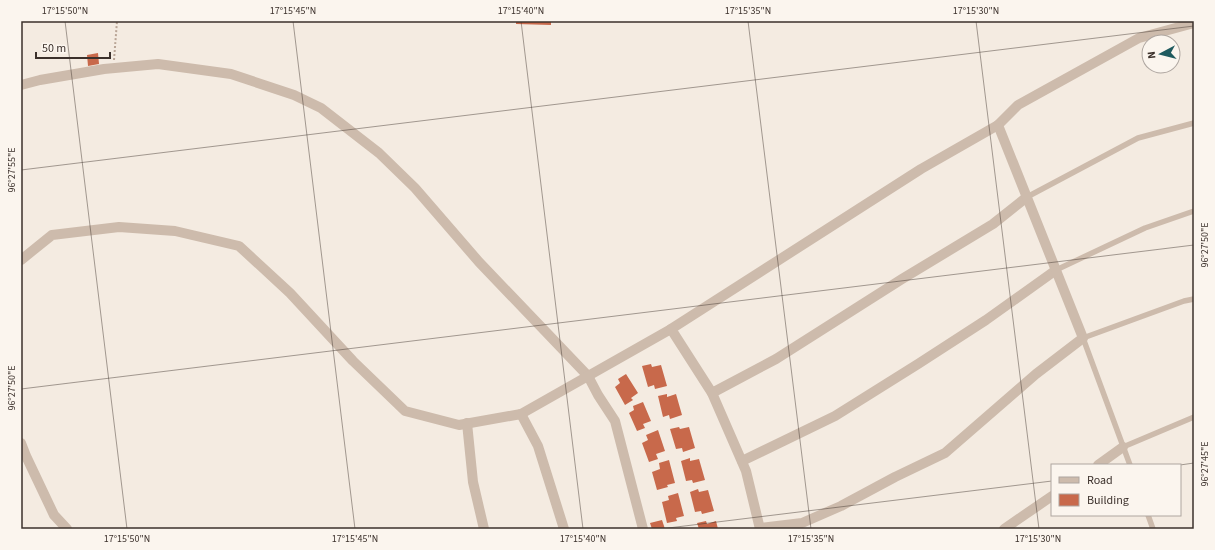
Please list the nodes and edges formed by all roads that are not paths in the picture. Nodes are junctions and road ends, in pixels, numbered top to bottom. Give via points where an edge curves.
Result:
1 (1194, 23) edge
2 (21, 85) edge
3 (1194, 123) edge
4 (998, 125) junction
5 (1027, 197) junction
6 (1194, 211) edge
7 (21, 260) edge
8 (1056, 270) junction
9 (1194, 299) edge
10 (671, 329) junction
11 (1083, 338) junction
12 (588, 376) junction
13 (712, 393) junction
14 (521, 414) junction
15 (1194, 417) edge
16 (467, 423) junction
17 (21, 443) edge
18 (1123, 447) junction
19 (742, 461) junction
20 (1099, 464) edge
21 (1130, 464) edge
22 (1051, 497) edge
23 (1148, 516) edge
24 (760, 528) edge
25 (67, 529) edge
26 (484, 529) edge
27 (564, 529) edge
28 (643, 529) edge
29 (1004, 529) edge
30 (1153, 529) edge

1 - 4 street via 1139,38 1018,105
2 - 12 street via 114,68 158,64 231,74 294,95 321,108 379,153 415,188 479,262
3 - 5 lane via 1138,138
4 - 5 street
4 - 10 street via 920,169
5 - 8 street
5 - 13 street via 993,224 776,359
6 - 8 lane via 1145,228
7 - 16 street via 52,235 119,227 175,231 238,246 290,293 353,361 405,411 459,425
8 - 11 street
8 - 19 street via 986,320 835,416
9 - 11 lane
10 - 12 street
10 - 13 street
11 - 18 lane
11 - 24 street via 1036,374 945,453 802,523
12 - 14 street
12 - 28 street via 615,421
13 - 19 street
14 - 16 street
14 - 27 street via 538,446
15 - 18 lane
16 - 26 street via 473,482
17 - 25 street via 54,515
18 - 20 street
18 - 21 lane
19 - 24 street
22 - 29 street
23 - 30 lane

